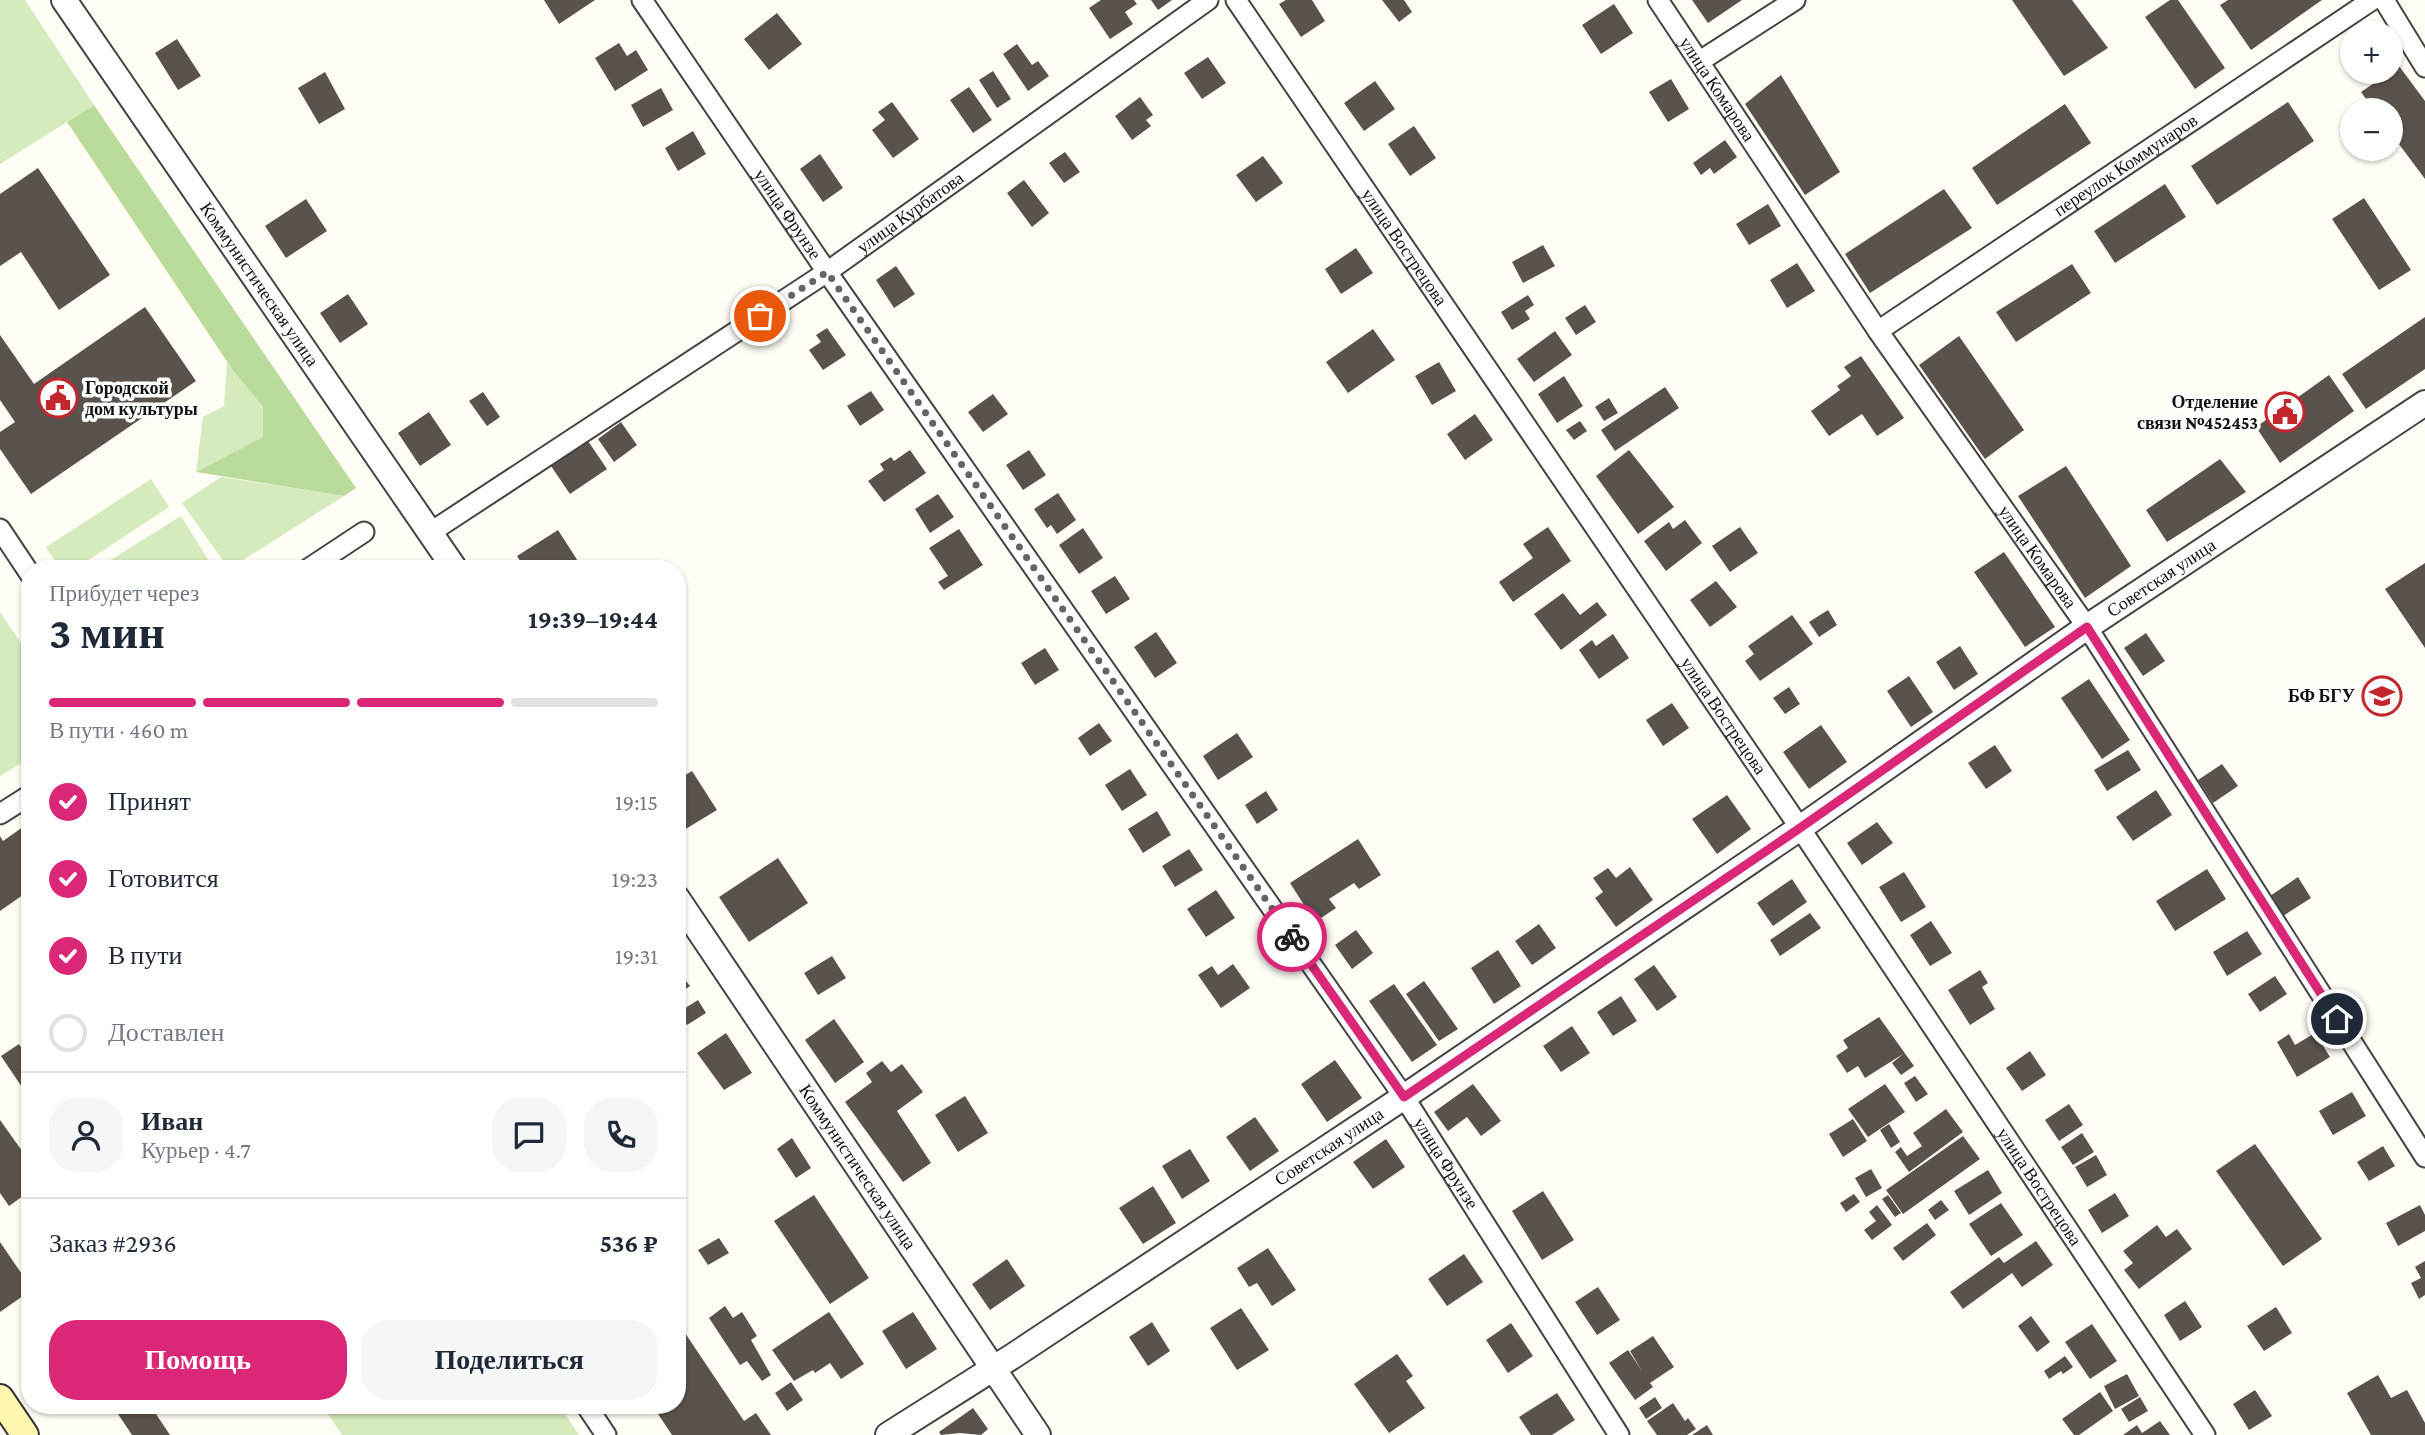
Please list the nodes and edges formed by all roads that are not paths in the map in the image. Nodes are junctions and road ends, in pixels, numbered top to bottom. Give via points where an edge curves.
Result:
1 (64, 0) edge
2 (642, 0) edge
3 (1208, 0) edge
4 (1236, 0) edge
5 (1658, 0) edge
6 (1795, 0) edge
7 (2372, 0) edge
8 (2384, 0) edge
9 (1700, 61) junction
10 (2425, 66) edge
11 (827, 272) junction
12 (1878, 331) junction
13 (2425, 403) edge
14 (0, 529) edge
15 (364, 532) dead end
16 (431, 532) junction
17 (21, 560) edge
18 (322, 560) edge
19 (449, 560) edge
20 (2087, 627) junction
21 (21, 801) edge
22 (0, 814) edge
23 (1800, 828) junction
24 (686, 911) edge
25 (1404, 1097) junction
26 (2425, 1157) edge
27 (995, 1368) junction
28 (0, 1398) edge
29 (592, 1414) edge
30 (25, 1435) edge
31 (606, 1435) edge
32 (888, 1435) edge
33 (1038, 1435) edge
34 (1619, 1435) edge
35 (2205, 1435) edge

1 - 16 street, Коммунистическая улица
2 - 11 street, улица Фрунзе
3 - 11 street, улица Курбатова
4 - 23 street, улица Вострецова
5 - 9 street, улица Комарова
6 - 9 street
7 - 12 street, переулок Коммунаров
8 - 10 street
9 - 12 street, улица Комарова
11 - 16 street, улица Курбатова
11 - 25 street, улица Фрунзе
12 - 20 street, улица Комарова
13 - 20 street, Советская улица
14 - 17 street
15 - 18 street
16 - 19 street, Коммунистическая улица
20 - 23 street, Советская улица
20 - 26 street, улица Комарова
21 - 22 street
23 - 25 street, Советская улица
23 - 35 street, улица Вострецова
24 - 27 street, Коммунистическая улица
25 - 27 street, Советская улица
25 - 34 street, улица Фрунзе
27 - 32 street, Советская улица
27 - 33 street, Коммунистическая улица
28 - 30 main road
29 - 31 street

